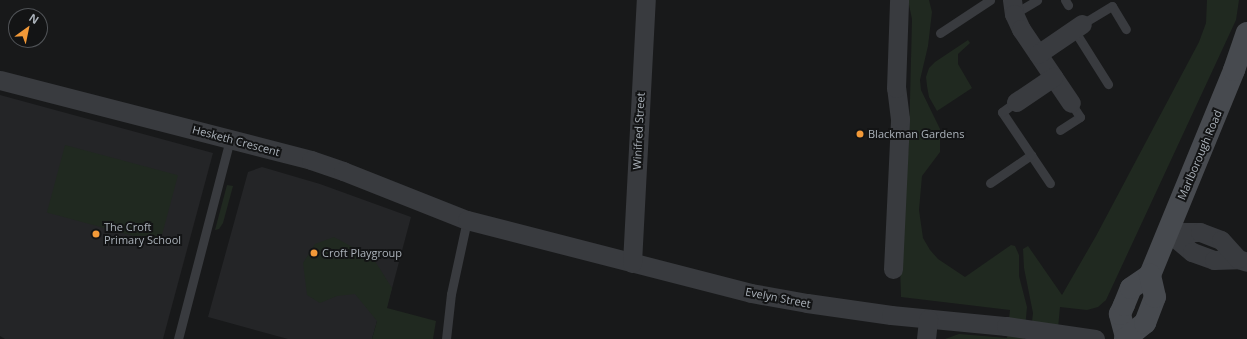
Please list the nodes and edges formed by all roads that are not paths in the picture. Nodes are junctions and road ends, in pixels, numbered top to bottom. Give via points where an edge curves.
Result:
1 (646, 0) edge
2 (899, 0) edge
3 (990, 0) edge
4 (1037, 0) edge
5 (1013, 7) edge
6 (1078, 27) junction
7 (1126, 29) dead end
8 (940, 33) dead end
9 (1247, 33) edge
10 (1038, 54) junction
11 (1053, 77) junction
12 (0, 80) edge
13 (1108, 84) dead end
14 (1016, 102) joint
15 (1071, 103) joint
16 (1060, 130) dead end
17 (230, 139) junction
18 (1031, 155) junction
19 (990, 183) dead end
20 (1050, 183) dead end
21 (467, 220) junction
22 (1168, 232) junction
23 (1243, 260) edge
24 (632, 263) junction
25 (893, 269) dead end
26 (928, 319) junction
27 (1126, 338) edge
28 (178, 339) edge
29 (446, 339) edge
30 (926, 339) edge
31 (1095, 339) edge

1 - 24 street, Winifred Street
2 - 25 street via 896,88 900,119
3 - 8 lane
4 - 5 lane
5 - 10 street via 1021,29
6 - 7 lane via 1112,6
6 - 10 street
6 - 13 lane
9 - 22 main road, Marlborough Road via 1232,77
10 - 11 street
11 - 14 street
11 - 15 street
12 - 17 street, Hesketh Crescent
14 - 18 lane via 1002,112
15 - 16 lane via 1080,117
17 - 21 street, Hesketh Crescent via 311,160
17 - 28 lane
18 - 19 lane
18 - 20 lane
21 - 24 street, Evelyn Street
21 - 29 lane via 451,294
22 - 23 street via 1192,252 1214,260
22 - 27 main road, Marlborough Road via 1150,275 1131,288 1120,314
24 - 26 street, Evelyn Street via 751,293
26 - 30 street
26 - 31 street, Evelyn Street via 1006,326

